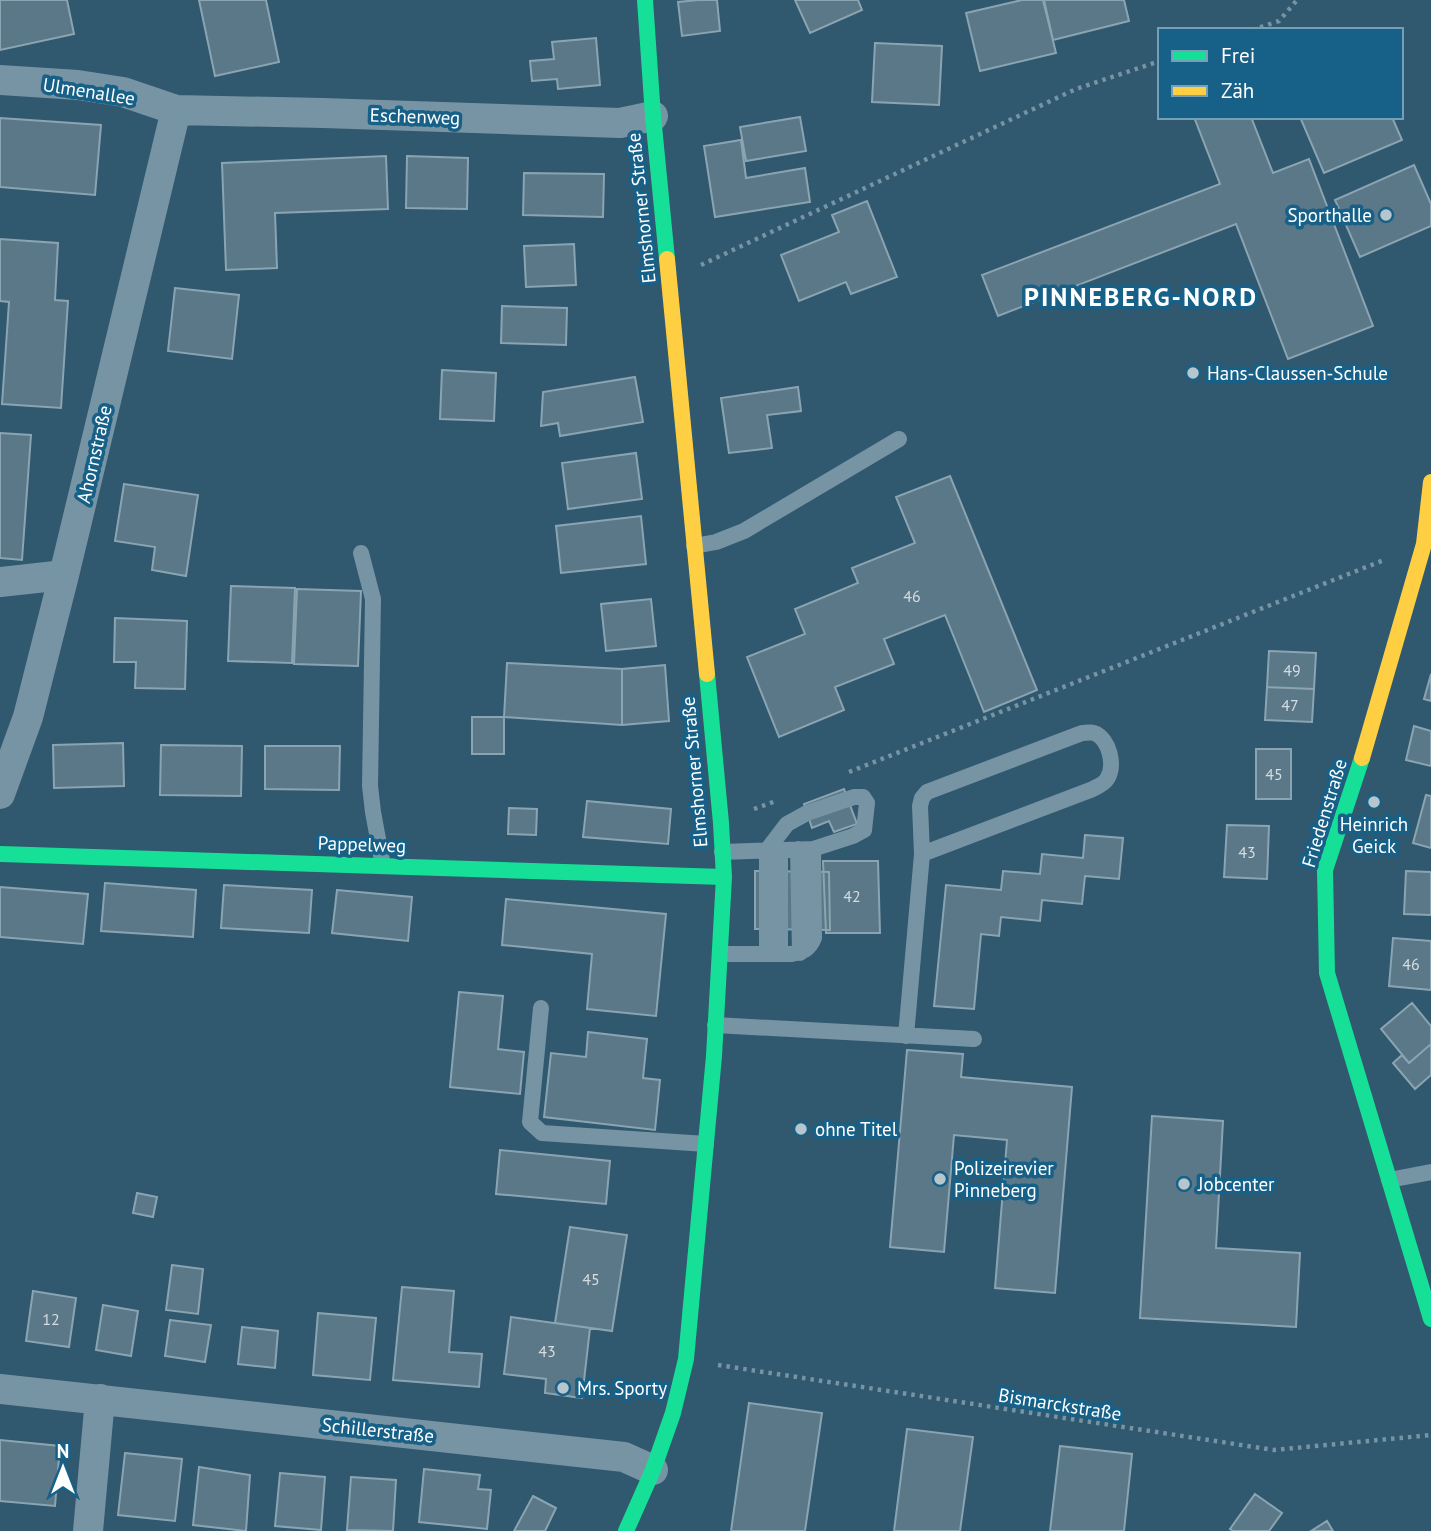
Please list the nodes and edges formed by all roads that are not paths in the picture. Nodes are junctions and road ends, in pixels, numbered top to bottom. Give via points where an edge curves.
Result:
1 (645, 0) edge
2 (0, 80) edge
3 (176, 110) junction
4 (653, 116) junction
5 (899, 439) dead end
6 (1431, 482) edge
7 (694, 546) junction
8 (361, 553) dead end
9 (64, 575) junction
10 (0, 582) edge
11 (0, 794) edge
12 (805, 849) junction
13 (773, 850) junction
14 (722, 852) junction
15 (0, 854) edge
16 (922, 854) junction
17 (383, 866) junction
18 (724, 877) junction
19 (719, 954) junction
20 (773, 954) junction
21 (541, 1008) dead end
22 (715, 1025) junction
23 (906, 1036) junction
24 (974, 1039) dead end
25 (706, 1144) junction
26 (1431, 1172) edge
27 (1388, 1180) junction
28 (1431, 1319) edge
29 (0, 1389) edge
30 (100, 1399) junction
31 (653, 1470) junction
32 (88, 1531) edge
33 (626, 1531) edge

1 - 4 street, Elmshorner Straße
2 - 3 street, Ulmenallee via 123,92
3 - 4 street, Eschenweg via 620,122
3 - 9 street, Ahornstraße
4 - 7 street, Elmshorner Straße
5 - 7 lane via 744,531
6 - 27 street, Friedenstraße via 1424,544 1325,870 1326,973
7 - 14 street, Elmshorner Straße
8 - 17 lane via 373,599 370,786
9 - 10 street
9 - 11 street, Ahornstraße via 28,717
12 - 13 lane
12 - 13 lane via 864,830 867,803 863,797 787,824
12 - 20 lane via 800,953
13 - 14 lane
13 - 20 lane
14 - 18 street, Elmshorner Straße
15 - 17 street, Pappelweg
16 - 16 lane via 920,806 927,792 1082,733 1093,732 1106,744 1111,771 1102,784
16 - 23 lane
17 - 18 street, Pappelweg
18 - 19 street, Elmshorner Straße
19 - 20 lane
19 - 22 street, Elmshorner Straße
21 - 25 lane via 530,1122 542,1133
22 - 23 lane
22 - 25 street, Elmshorner Straße
23 - 24 lane
25 - 31 street, Elmshorner Straße via 686,1359
26 - 27 lane
27 - 28 street, Friedenstraße
29 - 30 street, Schillerstraße
30 - 31 street, Schillerstraße via 624,1457
30 - 32 street
31 - 33 street, Elmshorner Straße

